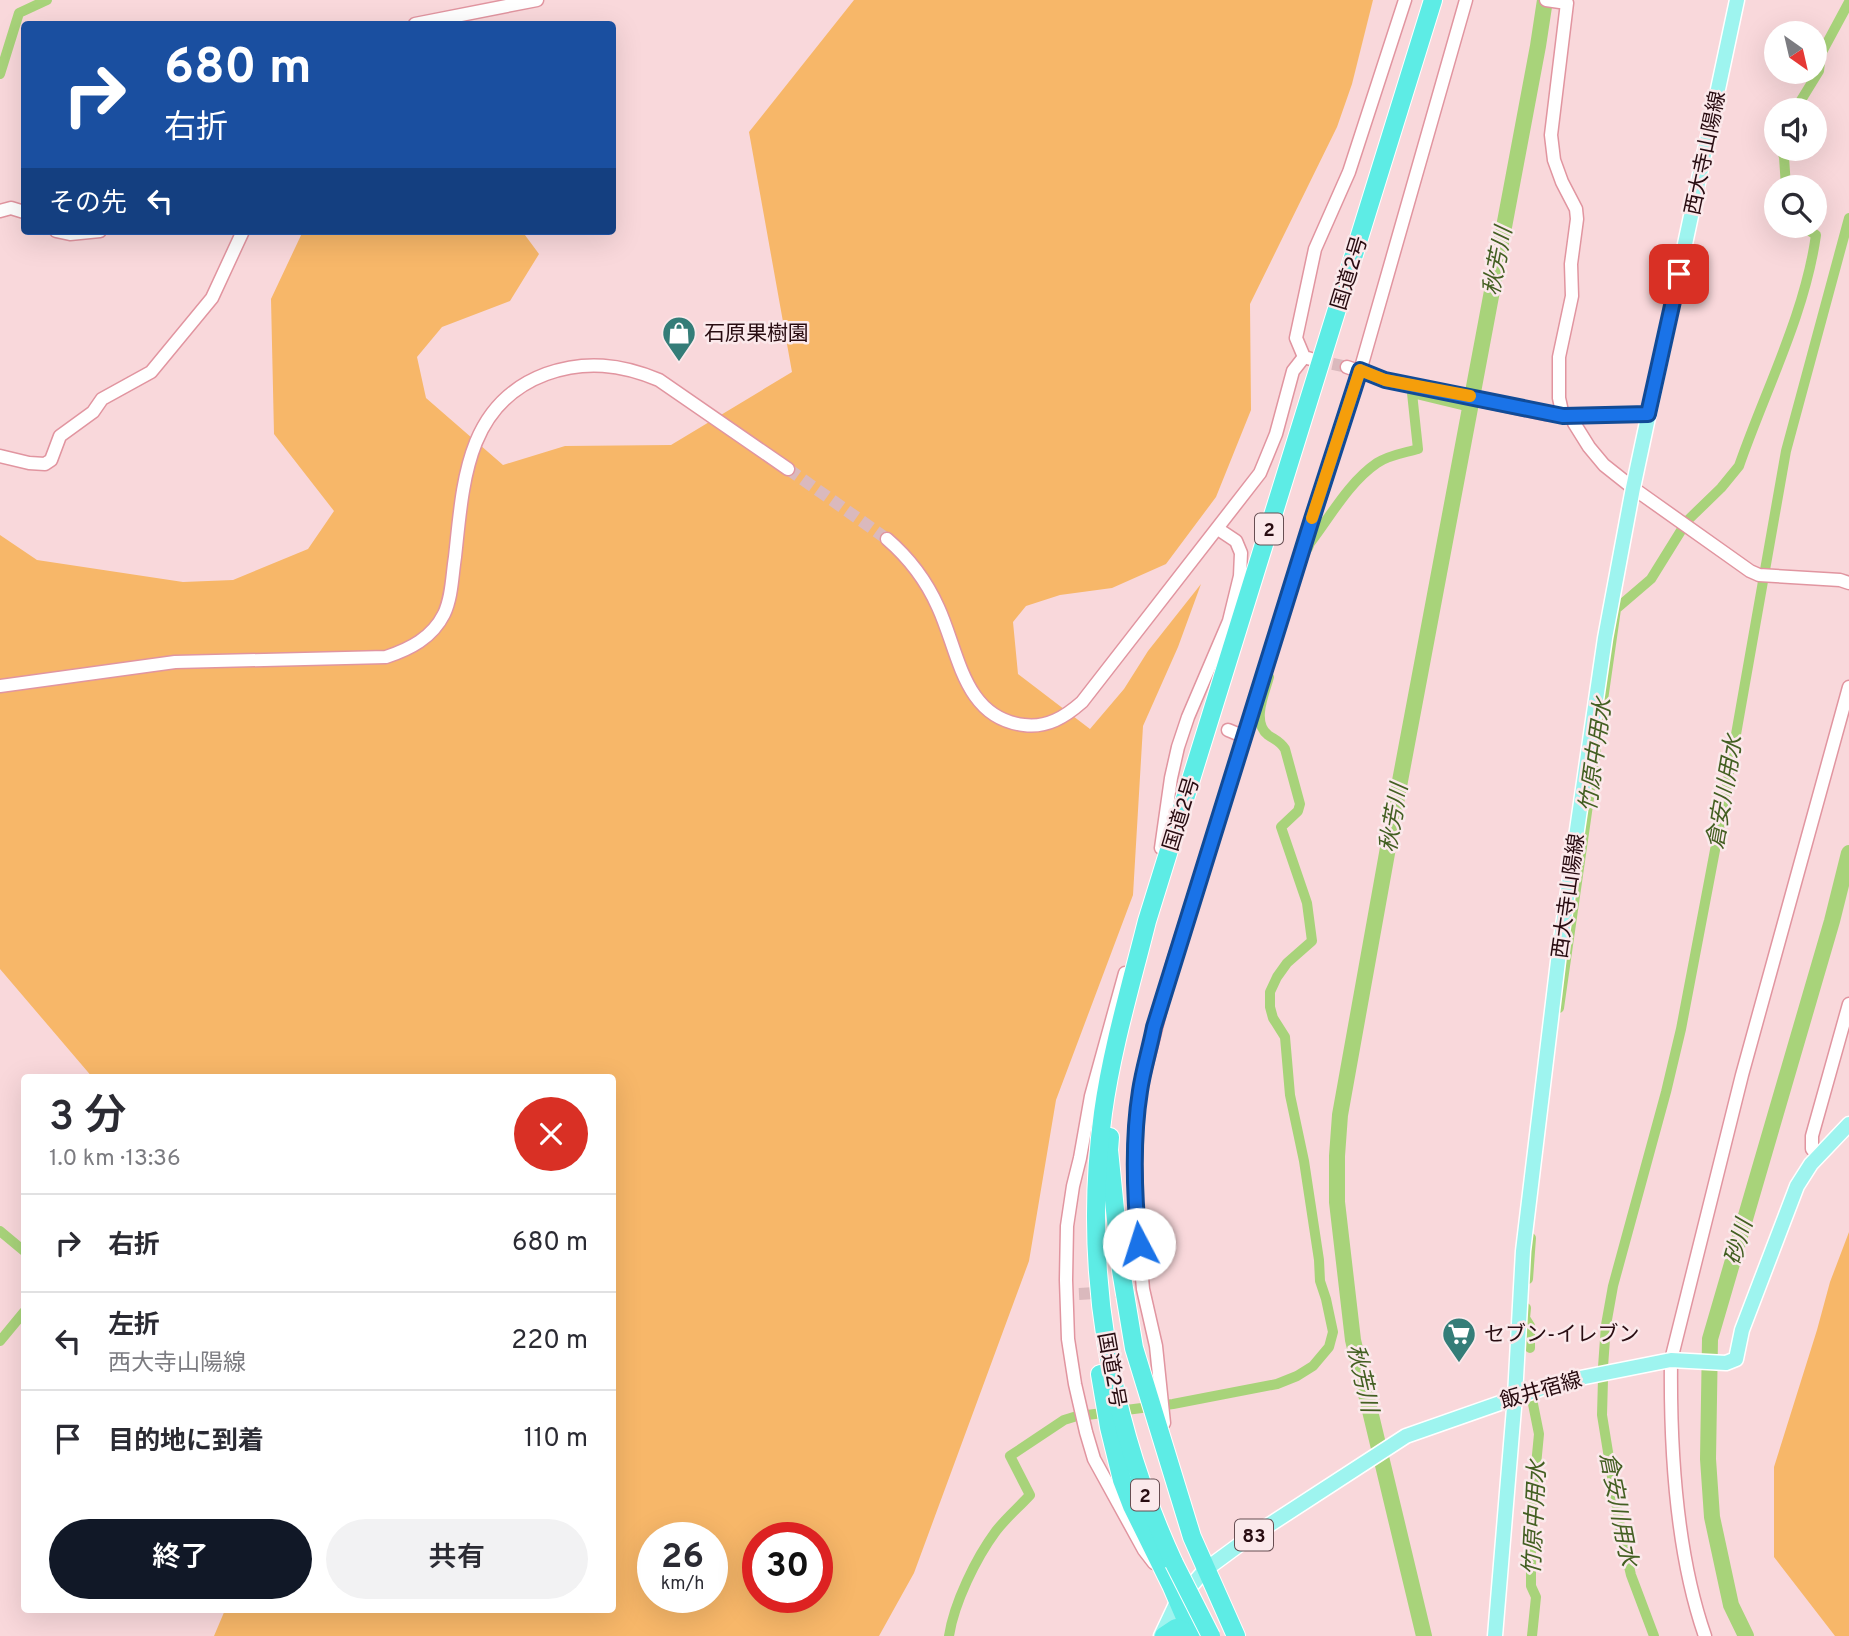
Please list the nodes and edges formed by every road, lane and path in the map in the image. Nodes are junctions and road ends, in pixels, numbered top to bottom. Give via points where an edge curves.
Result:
1 (537, 0) edge
2 (1405, 0) edge
3 (1433, 0) edge
4 (1466, 0) edge
5 (1546, 0) edge
6 (1737, 0) edge
7 (489, 5) edge
8 (427, 21) edge
9 (0, 211) edge
10 (21, 211) edge
11 (241, 235) edge
12 (1353, 369) junction
13 (1648, 414) junction
14 (1569, 417) junction
15 (0, 456) edge
16 (788, 469) tunnel mouth
17 (1633, 488) junction
18 (1218, 529) junction
19 (887, 538) tunnel mouth
20 (1849, 583) edge
21 (0, 686) edge
22 (1849, 687) edge
23 (1845, 716) edge
24 (1188, 717) junction
25 (1202, 720) dead end
26 (1228, 730) dead end
27 (1245, 737) junction
28 (1849, 1004) edge
29 (1112, 1060) junction
30 (1849, 1125) edge
31 (1819, 1156) junction
32 (1675, 1360) junction
33 (1153, 1391) junction
34 (1516, 1396) junction
35 (1116, 1426) junction
36 (1205, 1570) junction
37 (1171, 1585) junction
38 (1177, 1602) junction
39 (1192, 1635) edge
40 (1163, 1636) edge
41 (1211, 1636) edge
42 (1236, 1636) edge
43 (1495, 1636) edge
44 (1704, 1636) edge

1 - 7 street
2 - 18 street via 1349,172 1315,249 1296,338 1309,358 1293,371 1260,473
3 - 29 highway, 国道2号 / 2 via 1147,921
4 - 12 street
5 - 14 street via 1567,3 1550,135 1554,160 1577,219 1572,296 1559,357 1559,398
6 - 13 main road, 西大寺山陽線
7 - 8 street
9 - 10 street
11 - 15 street via 212,298 150,372 102,399 93,412 60,436 45,464
12 - 14 street via 1385,380
12 - 27 street
13 - 14 street
13 - 17 main road, 西大寺山陽線
14 - 17 street via 1604,465
16 - 21 street via 652,377 611,365 559,369 506,397 479,435 464,475 444,613 422,641 405,651 386,657 175,662
17 - 20 street via 1759,575
17 - 34 main road, 西大寺山陽線 via 1605,638 1559,953 1523,1251
18 - 19 street via 1082,702 1058,720 1030,726 1002,720 980,704 965,679 928,587
18 - 24 street via 1236,541 1241,553 1240,576 1230,621
22 - 23 street
23 - 32 street via 1820,786 1745,1063
24 - 25 street
24 - 37 street via 1171,778 1164,839 1091,1096 1069,1204 1073,1295 1068,1339 1086,1432 1094,1459 1138,1540
26 - 27 street
27 - 33 street via 1172,965 1140,1091 1135,1140 1139,1290 1156,1346
28 - 31 street via 1812,1136 1812,1149
29 - 33 highway via 1110,1150 1115,1225 1126,1308
29 - 35 highway, 国道2号 / 2 via 1098,1154 1095,1243
30 - 31 main road, 飯井宿線 / 83
31 - 32 main road, 飯井宿線 / 83 via 1797,1186 1742,1331 1736,1359 1726,1363
32 - 34 main road, 飯井宿線 / 83 via 1560,1382
32 - 44 street via 1671,1395 1676,1483 1684,1555
33 - 36 highway via 1176,1487
34 - 36 main road, 飯井宿線 / 83 via 1424,1428 1389,1446
34 - 43 main road, 西大寺山陽線
35 - 37 highway via 1122,1480
35 - 41 highway, 国道2号 / 2, bridge via 1174,1563
36 - 38 main road, 飯井宿線 / 83
36 - 42 highway
37 - 38 highway
38 - 39 highway
38 - 40 main road, 飯井宿線 / 83
39 - 40 highway via 1176,1628

